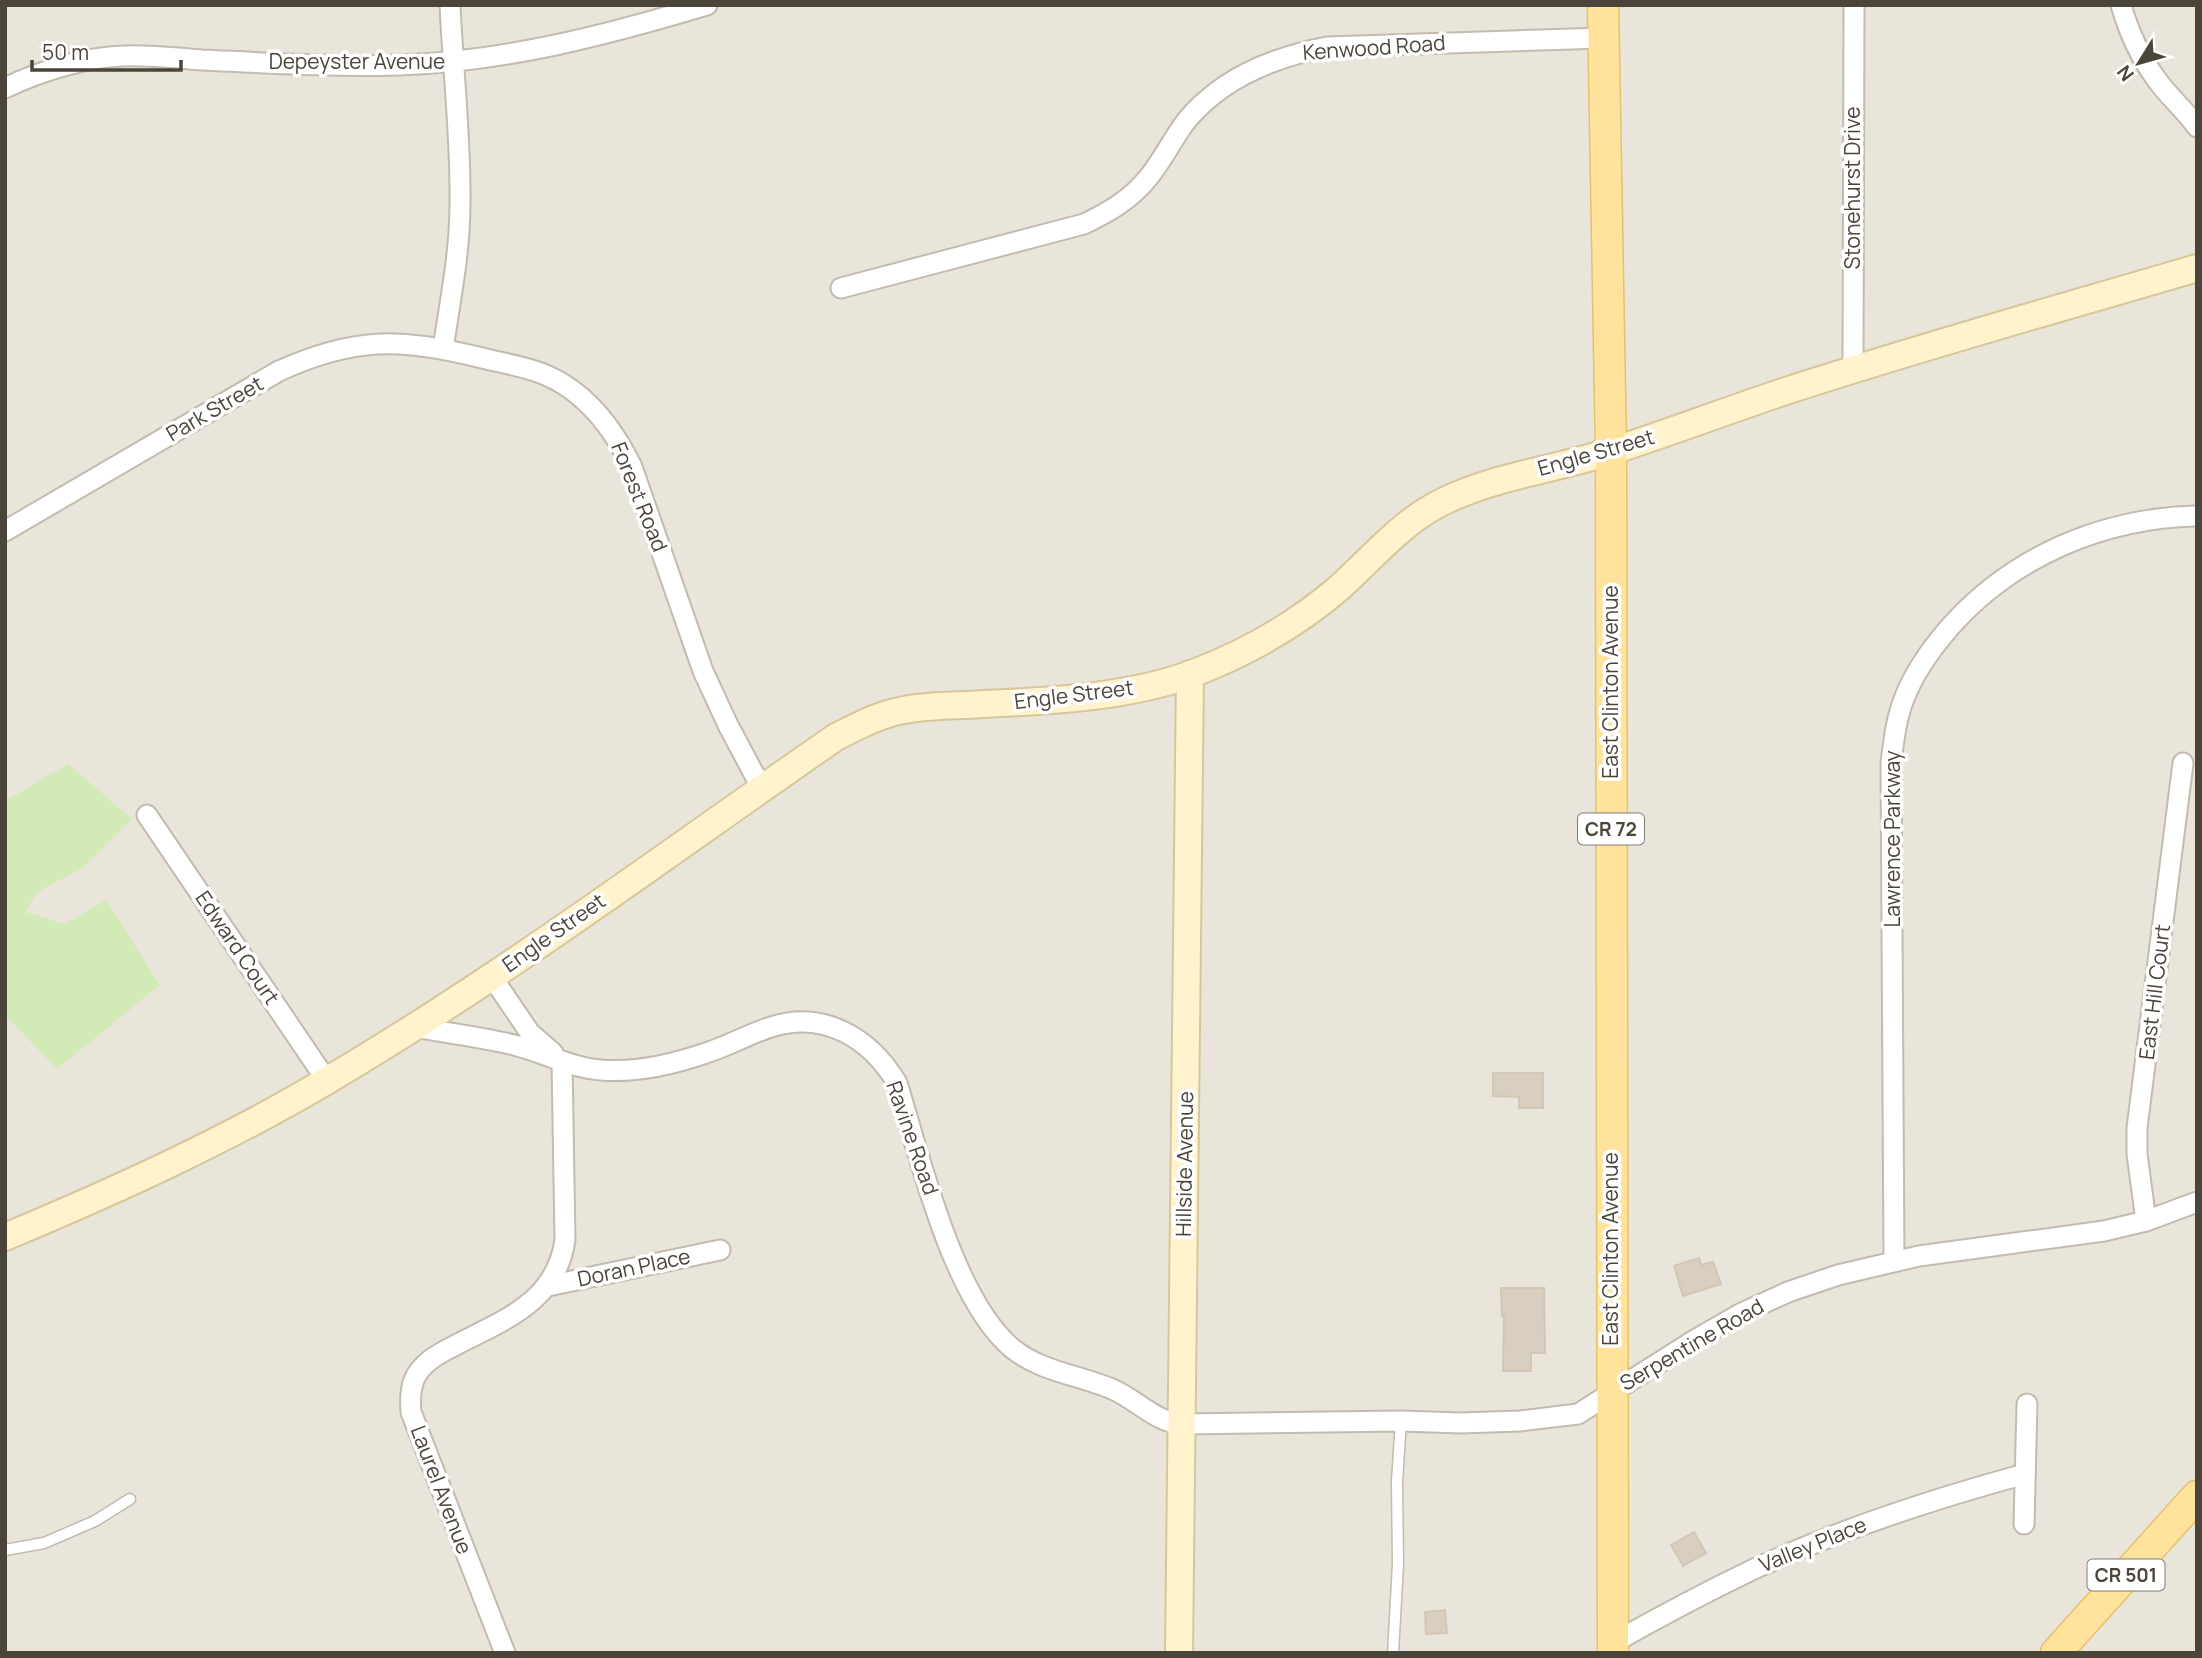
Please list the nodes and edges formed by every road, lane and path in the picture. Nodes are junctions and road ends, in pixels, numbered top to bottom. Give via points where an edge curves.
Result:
1 (450, 5) edge
2 (707, 5) edge
3 (1603, 5) edge
4 (1854, 5) edge
5 (2121, 5) edge
6 (1603, 37) junction
7 (453, 61) junction
8 (5, 88) edge
9 (2197, 127) edge
10 (2197, 268) edge
11 (841, 288) dead end
12 (443, 349) junction
13 (1853, 370) junction
14 (1611, 452) junction
15 (2197, 516) edge
16 (5, 531) edge
17 (1190, 674) junction
18 (2183, 762) dead end
19 (762, 789) junction
20 (147, 815) dead end
21 (492, 977) junction
22 (414, 1027) junction
23 (562, 1061) junction
24 (327, 1081) junction
25 (2197, 1202) edge
26 (2146, 1221) junction
27 (5, 1237) edge
28 (720, 1250) dead end
29 (1895, 1261) junction
30 (548, 1286) junction
31 (1611, 1392) junction
32 (2027, 1404) dead end
33 (1401, 1421) junction
34 (1182, 1424) junction
35 (2025, 1474) junction
36 (2197, 1496) edge
37 (130, 1499) dead end
38 (2024, 1524) dead end
39 (5, 1550) edge
40 (1613, 1648) edge
41 (505, 1653) edge
42 (1179, 1653) edge
43 (1393, 1653) edge
44 (2056, 1653) edge

1 - 7 street
2 - 7 street, Depeyster Avenue via 587,38
3 - 6 main road, East Clinton Avenue / CR 72
4 - 13 street, Stonehurst Drive
5 - 9 street via 2142,57
6 - 11 street, Kenwood Road via 1327,47 1294,53 1262,64 1209,98 1188,119 1149,176 1110,212 1084,224
6 - 14 main road, East Clinton Avenue / CR 72
7 - 8 street, Depeyster Avenue via 335,66 122,55 62,67
7 - 12 street via 460,207
10 - 13 street, Engle Street
12 - 16 street, Park Street via 371,344 309,358
12 - 19 street, Forest Road via 537,372 564,385 602,417 632,467 703,671
13 - 14 street, Engle Street
14 - 17 street, Engle Street via 1514,477 1429,508 1301,617 1261,642
14 - 31 main road, East Clinton Avenue / CR 72
15 - 29 street, Lawrence Parkway via 2131,522 2097,531 2023,565 1955,621 1932,648 1903,700 1891,762
17 - 19 street, Engle Street via 1105,694 903,710 836,737
17 - 34 street, Hillside Avenue
18 - 26 street, East Hill Court via 2137,1128
19 - 21 street, Engle Street
20 - 24 street, Edward Court
21 - 22 street, Engle Street
21 - 23 street, Ravine Road via 530,1033
22 - 23 street, Ravine Road via 514,1045
22 - 24 street, Engle Street
23 - 30 street, Laurel Avenue via 565,1240
23 - 34 street, Ravine Road via 600,1070 665,1064 793,1023 814,1023 854,1037 887,1066 897,1083 941,1226 958,1268 994,1330 1037,1364 1112,1389 1163,1419
24 - 27 street, Engle Street via 111,1192
25 - 26 street, Serpentine Road
26 - 29 street, Serpentine Road via 2069,1238
28 - 30 street, Doran Place
29 - 31 street, Serpentine Road via 1788,1292 1740,1314
30 - 41 street, Laurel Avenue via 524,1309 431,1359 415,1379 410,1395 411,1412
31 - 33 street, Serpentine Road via 1578,1414 1520,1421
31 - 40 main road, East Clinton Avenue / CR 72
32 - 35 street
33 - 34 street, Serpentine Road
33 - 43 lane
34 - 42 street, Hillside Avenue
35 - 38 street
35 - 40 street, Valley Place via 1831,1537 1683,1604
36 - 44 main road, CR 501
37 - 39 lane via 95,1521 44,1543

